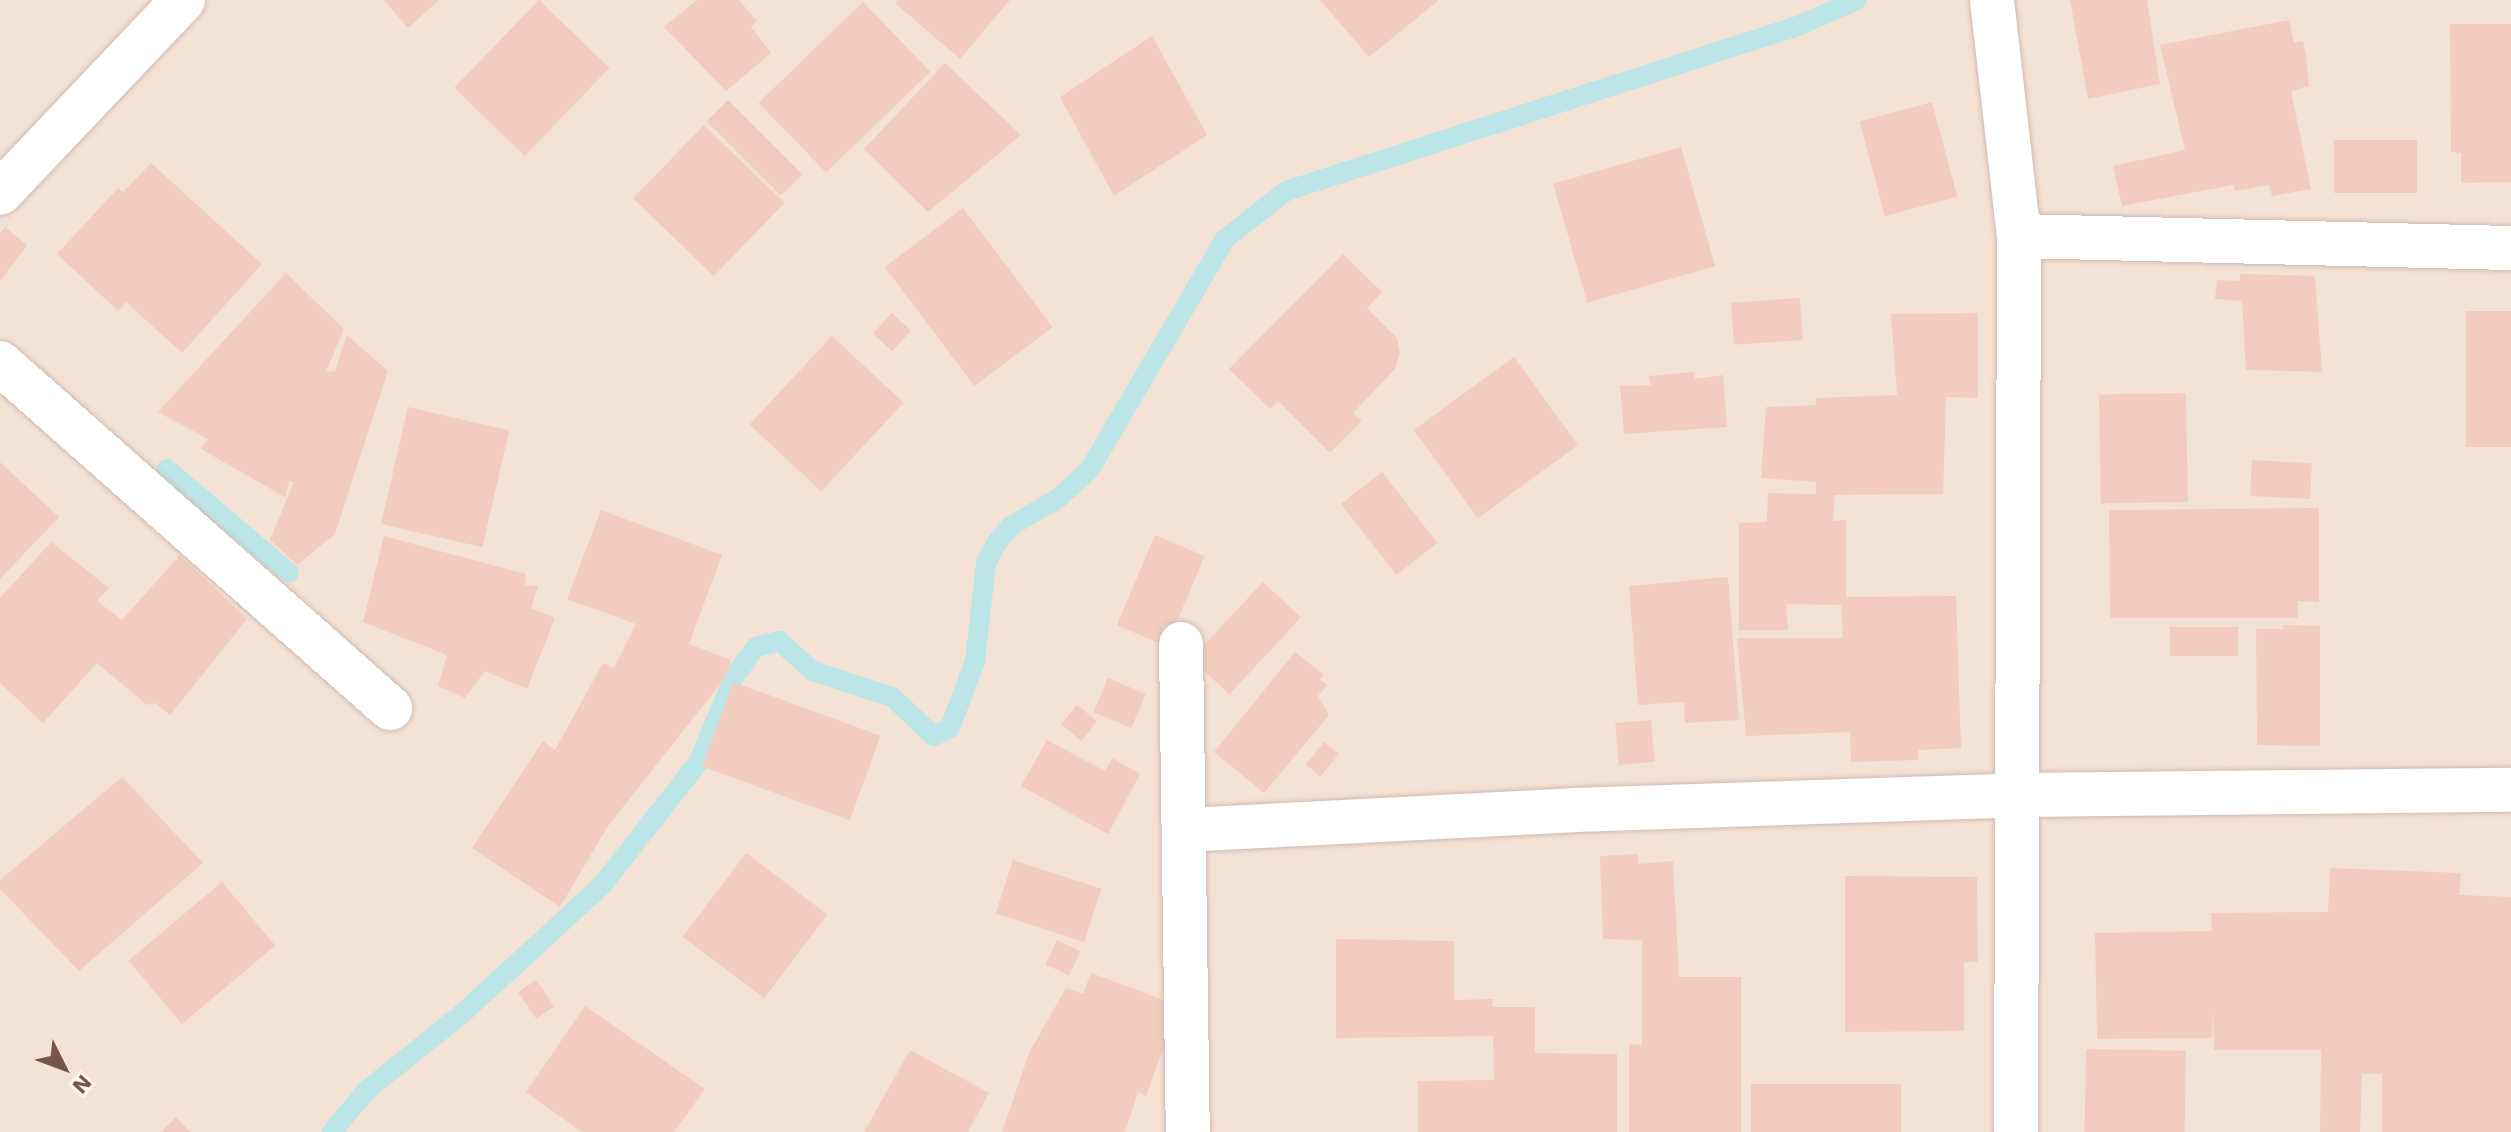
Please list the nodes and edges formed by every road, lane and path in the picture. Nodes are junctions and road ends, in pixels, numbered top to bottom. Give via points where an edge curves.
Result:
1 (183, 0) edge
2 (1992, 0) edge
3 (0, 193) edge
4 (2019, 236) junction
5 (2511, 248) edge
6 (0, 363) edge
7 (1181, 644) dead end
8 (390, 708) dead end
9 (2511, 790) edge
10 (2020, 795) junction
11 (1184, 830) junction
12 (1188, 1132) edge
13 (2016, 1132) edge

1 - 3 street
2 - 4 street
4 - 5 street
4 - 10 street
6 - 8 street
7 - 11 street
9 - 10 street
10 - 11 street
10 - 13 street
11 - 12 street

